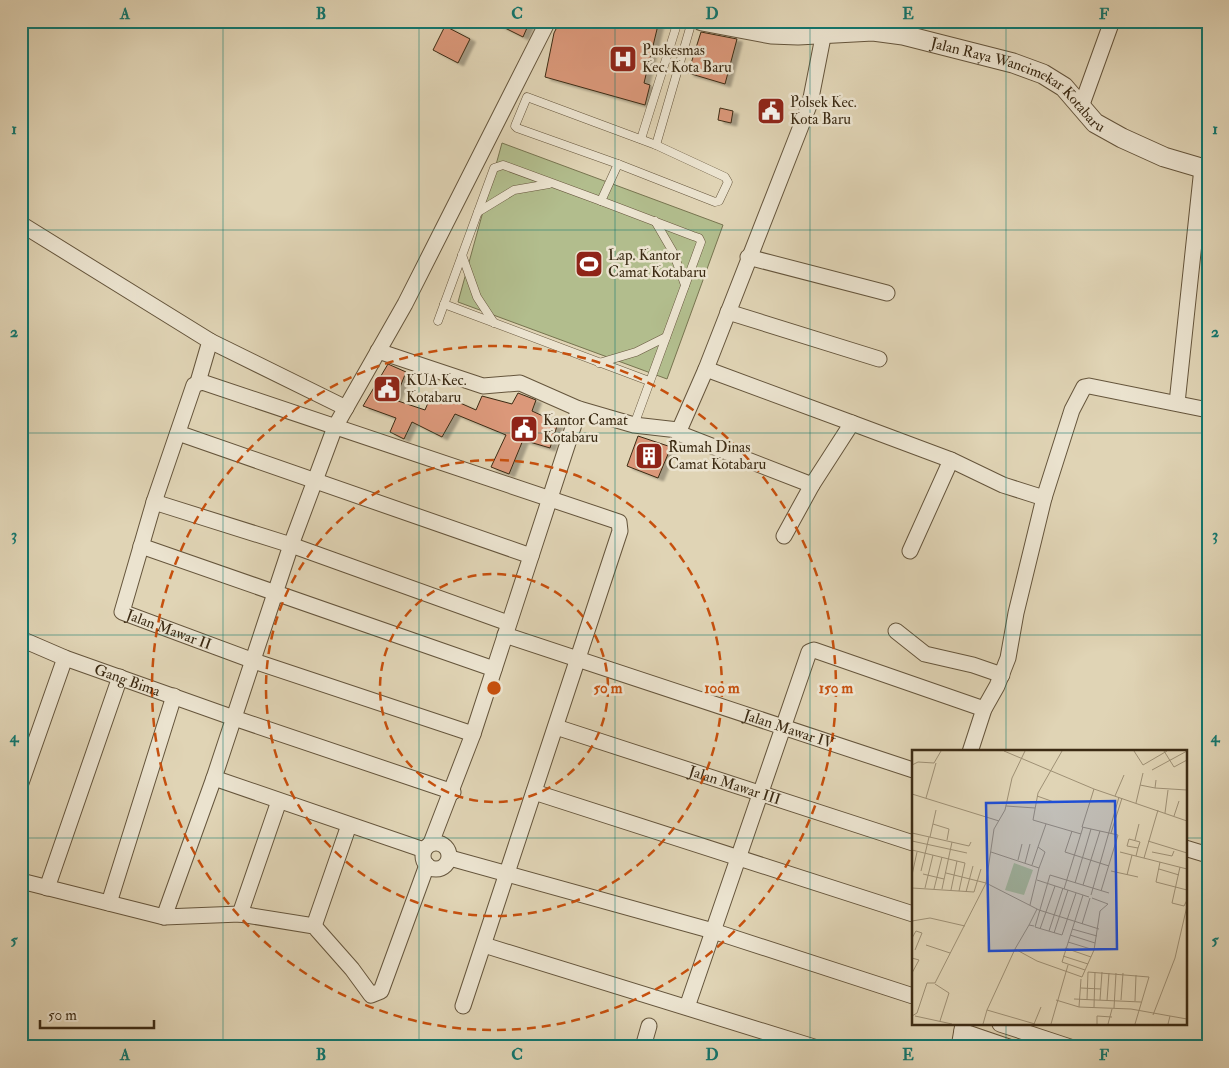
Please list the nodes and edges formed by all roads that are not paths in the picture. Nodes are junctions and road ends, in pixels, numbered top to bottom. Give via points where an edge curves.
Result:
1 (548, 21) edge
2 (678, 21) edge
3 (692, 21) edge
4 (702, 21) edge
5 (1112, 21) edge
6 (824, 32) junction
7 (1081, 106) junction
8 (641, 140) junction
9 (656, 145) junction
10 (618, 164) junction
11 (1205, 169) edge
12 (554, 184) junction
13 (601, 201) junction
14 (478, 212) junction
15 (655, 222) junction
16 (21, 224) edge
17 (462, 255) junction
18 (748, 257) junction
19 (685, 285) junction
20 (886, 293) dead end
21 (444, 304) junction
22 (728, 312) junction
23 (438, 321) dead end
24 (494, 323) junction
25 (666, 337) junction
26 (210, 341) junction
27 (378, 351) junction
28 (879, 359) dead end
29 (599, 363) junction
30 (706, 369) junction
31 (649, 381) junction
32 (198, 382) junction
33 (1177, 403) junction
34 (346, 408) junction
35 (578, 409) junction
36 (1208, 410) edge
37 (852, 423) junction
38 (634, 425) junction
39 (335, 427) junction
40 (678, 430) junction
41 (178, 433) junction
42 (952, 460) junction
43 (316, 481) junction
44 (812, 485) junction
45 (1044, 498) junction
46 (550, 499) junction
47 (154, 502) junction
48 (784, 536) dead end
49 (291, 545) junction
50 (140, 546) junction
51 (910, 551) dead end
52 (531, 556) junction
53 (277, 593) junction
54 (507, 629) junction
55 (896, 631) dead end
56 (21, 639) edge
57 (65, 658) junction
58 (578, 660) junction
59 (254, 661) junction
60 (494, 669) junction
61 (1002, 675) junction
62 (120, 677) junction
63 (174, 696) junction
64 (984, 709) junction
65 (234, 718) junction
66 (556, 727) junction
67 (782, 727) junction
68 (473, 734) junction
69 (971, 750) edge
70 (912, 770) edge
71 (214, 778) junction
72 (21, 783) edge
73 (452, 792) junction
74 (534, 792) junction
75 (760, 793) junction
76 (279, 801) junction
77 (349, 825) junction
78 (912, 842) edge
79 (428, 846) junction
80 (1186, 848) edge
81 (1208, 855) edge
82 (450, 858) junction
83 (738, 858) junction
84 (427, 866) junction
85 (506, 874) junction
86 (21, 881) edge
87 (47, 888) junction
88 (109, 903) junction
89 (240, 914) junction
90 (912, 914) edge
91 (164, 917) junction
92 (314, 926) junction
93 (713, 931) junction
94 (484, 945) junction
95 (912, 996) edge
96 (463, 1006) dead end
97 (687, 1007) junction
98 (649, 1026) dead end
99 (1006, 1026) edge
100 (962, 1028) edge
101 (643, 1047) edge
102 (814, 1047) edge
103 (958, 1047) edge
104 (1009, 1047) edge
105 (1070, 1047) edge

1 - 27 street
2 - 8 lane
3 - 9 lane
4 - 6 street, Jalan Raya Wancimekar Kotabaru via 771,34
5 - 7 street
6 - 7 street, Jalan Raya Wancimekar Kotabaru via 873,31 903,35 1013,63 1043,74 1064,87
6 - 18 street via 810,103
7 - 11 street, Jalan Raya Wancimekar Kotabaru via 1094,123 1122,138 1164,157
8 - 9 lane
8 - 10 lane via 525,99 516,128
9 - 10 lane via 726,178 725,190 719,201 714,202
10 - 13 lane
11 - 33 street
12 - 13 lane
12 - 14 lane via 514,190
12 - 14 lane via 500,164 494,168
13 - 15 lane
14 - 17 lane
15 - 19 lane via 673,252
15 - 19 lane via 699,238 701,242
16 - 26 street
17 - 21 lane
17 - 24 lane via 477,297
18 - 20 street
18 - 22 street
19 - 25 lane
21 - 23 lane
21 - 24 lane
22 - 28 street
22 - 30 street
24 - 29 lane
25 - 29 lane via 636,352
25 - 31 lane
26 - 32 street
26 - 34 street
27 - 34 street
27 - 35 street via 483,386 520,383
29 - 31 lane
30 - 37 street
30 - 40 street
31 - 38 lane
32 - 39 street
32 - 41 street via 194,385
33 - 36 street
33 - 45 street via 1084,387 1072,410
34 - 39 street
35 - 38 street
35 - 46 street
37 - 42 street
37 - 44 street
38 - 40 street
39 - 43 street
39 - 46 street
40 - 44 street via 680,435
41 - 43 street
41 - 47 street
42 - 45 street via 1004,485
42 - 51 street
43 - 49 street
43 - 52 street
44 - 48 street
45 - 61 street
46 - 52 street
46 - 58 street via 619,522 621,526
47 - 49 street, Jalan Mawar IV
47 - 50 street
49 - 53 street
49 - 54 street, Jalan Mawar IV
50 - 53 street
50 - 59 street, Jalan Mawar II via 122,612
52 - 54 street
53 - 59 street
53 - 60 street
54 - 58 street, Jalan Mawar IV
54 - 60 street
55 - 61 street via 925,654
56 - 57 street, Gang Bima
57 - 62 street, Gang Bima
57 - 72 street
58 - 66 street
58 - 67 street, Jalan Mawar IV
59 - 65 street
59 - 68 street
60 - 68 street
61 - 64 street
62 - 63 street, Gang Bima
62 - 87 street
63 - 65 street, Gang Bima
63 - 88 street
64 - 67 street via 814,650 805,657
64 - 69 street
65 - 71 street
65 - 73 street, Gang Bima
66 - 74 street
66 - 75 street, Jalan Mawar III
67 - 70 street, Jalan Mawar IV
67 - 75 street
68 - 73 street
71 - 76 street
71 - 91 street
73 - 79 street
74 - 83 street
74 - 85 street
75 - 78 street, Jalan Mawar III
75 - 83 street
76 - 77 street
76 - 89 street
77 - 79 street
77 - 92 street
79 - 82 street via 440,843 448,849
79 - 84 street via 423,859
80 - 81 street
82 - 84 street via 445,866 437,869
82 - 85 street
83 - 90 street
83 - 93 street
84 - 92 street via 382,991 375,995 367,993 352,969
85 - 93 street
85 - 94 street
86 - 87 street
87 - 88 street
88 - 91 street
89 - 91 street
89 - 92 street
93 - 95 street
93 - 97 street
94 - 96 street
94 - 97 street
97 - 102 street
98 - 101 street
99 - 105 street
100 - 103 street
100 - 104 street

